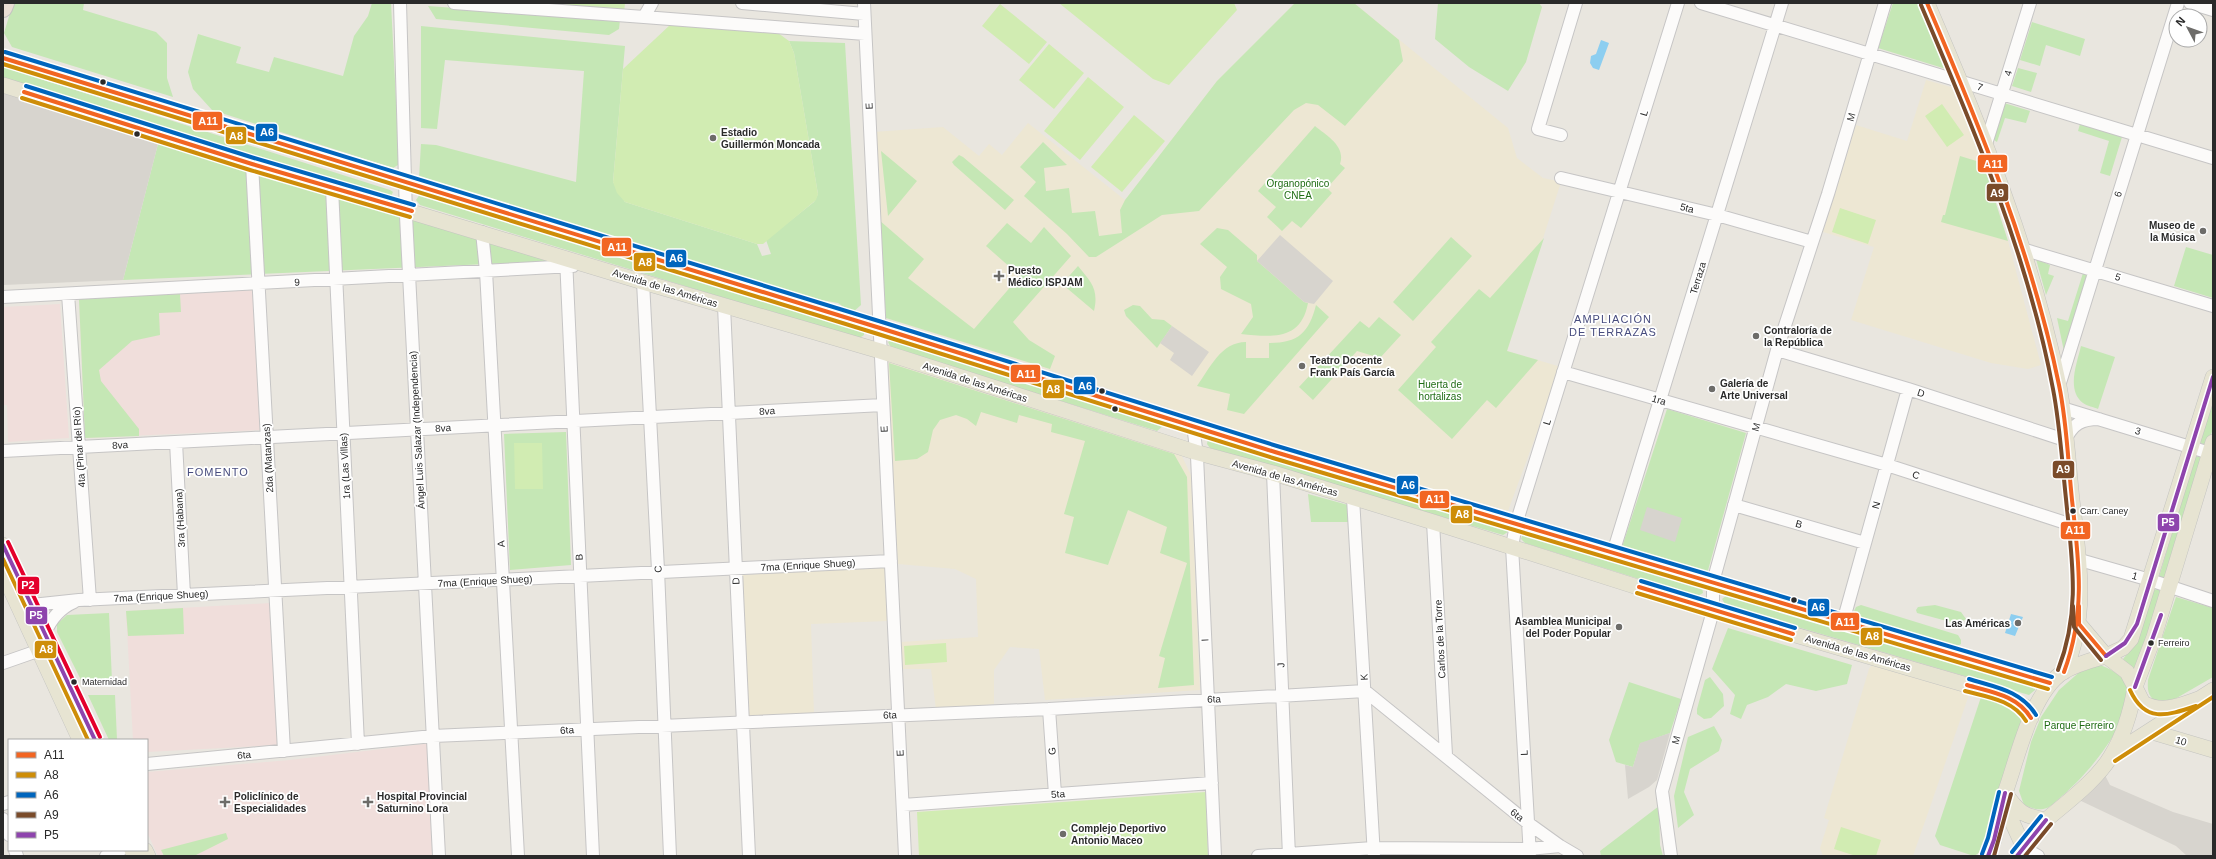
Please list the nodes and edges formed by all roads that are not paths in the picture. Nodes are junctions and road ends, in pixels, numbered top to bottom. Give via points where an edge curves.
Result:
1 (5, 3) edge
2 (400, 3) edge
3 (454, 3) edge
4 (652, 3) edge
5 (742, 3) edge
6 (1576, 3) edge
7 (1678, 3) edge
8 (1701, 3) edge
9 (1782, 3) edge
10 (1885, 3) edge
11 (1927, 3) edge
12 (2030, 3) edge
13 (2178, 3) edge
14 (2190, 3) edge
15 (3, 8) edge
16 (864, 8) edge
17 (2213, 10) edge
18 (644, 17) junction
19 (1775, 25) junction
20 (865, 34) junction
21 (1870, 53) junction
22 (3, 58) edge
23 (1960, 80) junction
24 (3, 85) edge
25 (2002, 94) junction
26 (1561, 135) dead end
27 (2136, 136) junction
28 (1986, 144) junction
29 (2213, 158) edge
30 (252, 164) junction
31 (1561, 178) dead end
32 (405, 182) junction
33 (332, 188) junction
34 (1620, 192) junction
35 (406, 209) junction
36 (1717, 216) junction
37 (482, 232) junction
38 (1812, 242) junction
39 (2022, 249) junction
40 (566, 262) junction
41 (486, 270) junction
42 (2095, 270) junction
43 (409, 274) junction
44 (336, 279) junction
45 (643, 282) junction
46 (259, 284) junction
47 (68, 294) junction
48 (3, 297) edge
49 (724, 306) junction
50 (2213, 306) edge
51 (880, 328) junction
52 (1777, 350) junction
53 (880, 351) junction
54 (1563, 372) junction
55 (2213, 377) edge
56 (2059, 386) junction
57 (1908, 389) junction
58 (1660, 400) junction
59 (883, 405) junction
60 (2062, 408) junction
61 (728, 413) junction
62 (650, 418) junction
63 (2099, 419) junction
64 (572, 422) junction
65 (1192, 425) junction
66 (493, 426) junction
67 (1755, 428) junction
68 (417, 430) junction
69 (344, 433) junction
70 (267, 438) junction
71 (2065, 440) junction
72 (176, 442) junction
73 (79, 447) junction
74 (2191, 448) junction
75 (2212, 450) edge
76 (3, 451) edge
77 (1196, 452) junction
78 (1887, 465) junction
79 (1273, 473) junction
80 (1353, 498) junction
81 (1734, 505) junction
82 (1433, 522) junction
83 (1516, 524) junction
84 (2075, 526) junction
85 (1865, 543) junction
86 (3, 545) edge
87 (1512, 547) junction
88 (1613, 553) junction
89 (891, 560) junction
90 (2080, 560) junction
91 (736, 568) junction
92 (658, 570) junction
93 (3, 573) edge
94 (580, 575) junction
95 (504, 580) junction
96 (2150, 580) junction
97 (1712, 582) junction
98 (425, 584) junction
99 (2169, 586) junction
100 (351, 588) junction
101 (275, 592) junction
102 (184, 595) junction
103 (84, 600) junction
104 (2213, 601) edge
105 (32, 605) junction
106 (1713, 611) junction
107 (1843, 622) junction
108 (2079, 624) junction
109 (45, 644) junction
110 (2106, 656) junction
111 (3, 663) edge
112 (2064, 672) junction
113 (2050, 683) junction
114 (2135, 687) junction
115 (1365, 691) junction
116 (2207, 694) edge
117 (1282, 697) junction
118 (1208, 700) junction
119 (1049, 709) junction
120 (898, 715) junction
121 (2031, 718) junction
122 (742, 722) junction
123 (665, 725) junction
124 (588, 729) junction
125 (2149, 731) junction
126 (512, 734) junction
127 (433, 736) junction
128 (80, 739) edge
129 (93, 739) edge
130 (358, 744) junction
131 (2213, 750) edge
132 (284, 751) junction
133 (1446, 755) junction
134 (2112, 756) junction
135 (148, 764) edge
136 (1212, 783) junction
137 (1055, 794) junction
138 (2004, 797) junction
139 (903, 805) junction
140 (3, 819) edge
141 (2046, 820) junction
142 (1528, 823) junction
143 (8, 832) edge
144 (1994, 840) junction
145 (1560, 846) junction
146 (118, 851) edge
147 (1374, 852) edge
148 (1530, 852) edge
149 (2020, 853) edge
150 (1289, 855) edge
151 (106, 856) edge
152 (439, 856) edge
153 (518, 856) edge
154 (593, 856) edge
155 (670, 856) edge
156 (749, 856) edge
157 (905, 856) edge
158 (1215, 856) edge
159 (1258, 856) edge
160 (1578, 856) edge
161 (1671, 856) edge
162 (1988, 856) edge
163 (2038, 856) edge

1 - 15 highway
2 - 32 street, Ángel Luis Salazar (Independencia)
3 - 18 street
4 - 18 street
5 - 16 street
6 - 26 street via 1538,129
7 - 34 street, L
8 - 19 street, 7
9 - 19 street, Terraza
10 - 21 street, M
11 - 23 main road
12 - 25 street, 4
13 - 27 street, 6
14 - 17 street
16 - 20 street, E
18 - 20 street
19 - 21 street, 7
19 - 36 street, Terraza
20 - 51 street, E
21 - 23 street, 7
21 - 38 street, M
22 - 32 main road
23 - 25 street, 7
23 - 28 main road
24 - 30 main road, Avenida de las Américas
25 - 27 street, 7
25 - 28 street, 4
27 - 29 street, 7
27 - 42 street, 6
28 - 39 main road
30 - 33 main road, Avenida de las Américas
30 - 46 street, 2da (Matanzas)
31 - 34 street, 5ta
32 - 35 street, Ángel Luis Salazar (Independencia)
32 - 51 main road
33 - 35 main road, Avenida de las Américas
33 - 44 street, 1ra (Las Villas)
34 - 36 street, 5ta
34 - 54 street, L
35 - 37 main road, Avenida de las Américas
35 - 43 street, Ángel Luis Salazar (Independencia)
36 - 38 street, 5ta
36 - 58 street, Terraza
37 - 40 main road, Avenida de las Américas
37 - 41 street, A
38 - 52 street, M
39 - 42 street, 5
39 - 56 main road
40 - 41 street, 9
40 - 45 main road, Avenida de las Américas via 591,266
40 - 64 street, B
41 - 43 street, 9
41 - 66 street, A
42 - 50 street, 5
42 - 56 street, 6
43 - 44 street, 9
43 - 68 street, Ángel Luis Salazar (Independencia)
44 - 46 street, 9
44 - 69 street, 1ra (Las Villas)
45 - 49 main road, Avenida de las Américas
45 - 62 street, C
46 - 47 street, 9
46 - 70 street, 2da (Matanzas)
47 - 48 street, 9
47 - 73 street, 4ta (Pinar del Río)
49 - 53 main road, Avenida de las Américas
49 - 61 street, D
51 - 53 street, E
51 - 65 main road
52 - 57 street, D
52 - 67 street, M
53 - 59 street, E
53 - 77 main road, Avenida de las Américas
54 - 58 street, 1ra
54 - 83 street, L
55 - 74 main road
56 - 60 main road
57 - 71 street, D
57 - 78 street, N
58 - 67 street, 1ra
58 - 88 street, Terraza
59 - 61 street, 8va
59 - 89 street, E
60 - 63 street, 3
60 - 71 main road
61 - 62 street, 8va
61 - 91 street, D
62 - 64 street, 8va
62 - 92 street, C
63 - 71 street via 2079,422 2071,429
63 - 74 street, 3
64 - 66 street, 8va
64 - 94 street, B
65 - 77 street, I
65 - 83 main road
66 - 68 street, 8va
66 - 95 street, A
67 - 78 street, C
67 - 81 street, M
68 - 69 street, 8va
68 - 98 street, Ángel Luis Salazar (Independencia)
69 - 70 street, 8va
69 - 100 street, 1ra (Las Villas)
70 - 72 street, 8va
70 - 101 street, 2da (Matanzas)
71 - 84 main road
72 - 73 street, 8va
72 - 102 street, 3ra (Habana)
73 - 76 street, 8va
73 - 103 street, 4ta (Pinar del Río)
74 - 75 street, 3
74 - 96 main road
75 - 99 main road
77 - 79 main road, Avenida de las Américas
77 - 118 street, I
78 - 84 street, C
78 - 85 street, N
79 - 80 main road, Avenida de las Américas
79 - 117 street, J
80 - 82 main road, Avenida de las Américas
80 - 115 street, K
81 - 85 street, B
81 - 97 street, M
82 - 87 main road, Avenida de las Américas
82 - 133 street, Carlos de la Torre
83 - 87 street, L
83 - 88 main road
84 - 90 main road
85 - 107 street, N
86 - 105 main road
87 - 106 main road, Avenida de las Américas
87 - 142 street, L
88 - 97 main road
89 - 91 street, 7ma (Enrique Shueg)
89 - 120 street, E
90 - 96 street, 1
90 - 108 main road
91 - 92 street, 7ma (Enrique Shueg)
91 - 122 street, D
92 - 94 street, 7ma (Enrique Shueg)
92 - 123 street, C
93 - 109 main road
94 - 95 street, 7ma (Enrique Shueg)
94 - 124 street, B
95 - 98 street, 7ma (Enrique Shueg)
95 - 126 street, A
96 - 99 street, 1
96 - 110 main road via 2131,639 2123,648
97 - 106 street, M
97 - 107 main road
98 - 100 street, 7ma (Enrique Shueg)
98 - 127 street, Ángel Luis Salazar (Independencia)
99 - 104 street, 1
99 - 114 main road via 2154,637
100 - 101 street, 7ma (Enrique Shueg)
100 - 130 street, 1ra (Las Villas)
101 - 102 street, 7ma (Enrique Shueg)
101 - 132 street, 2da (Matanzas)
102 - 103 street, 7ma (Enrique Shueg)
103 - 105 street, 7ma (Enrique Shueg)
103 - 109 street, 7ma (Enrique Shueg) via 66,605 56,614
105 - 109 main road
106 - 121 main road, Avenida de las Américas via 2008,697 2027,708
106 - 161 street, M via 1662,791
107 - 113 main road
108 - 110 main road
108 - 112 main road via 2073,651
109 - 111 street
109 - 128 main road
109 - 129 main road
110 - 112 main road
110 - 114 main road via 2127,672
112 - 113 main road
113 - 121 main road via 2039,699
114 - 116 main road via 2143,703 2160,709 2169,709
114 - 134 main road via 2131,712
115 - 117 street, 6ta
115 - 133 street, 6ta
115 - 147 street, K
116 - 125 main road
117 - 118 street, 6ta
117 - 150 street, J
118 - 119 street, 6ta
118 - 136 street, I
119 - 120 street, 6ta
119 - 137 street, G
120 - 122 street, 6ta
120 - 139 street, E
121 - 138 main road
122 - 123 street, 6ta
122 - 156 street, D
123 - 124 street, 6ta
123 - 155 street, C
124 - 126 street, 6ta
124 - 154 street, B
125 - 131 main road, 10
125 - 134 main road
126 - 127 street, 6ta
126 - 153 street, A
127 - 130 street, 6ta
127 - 152 street, Ángel Luis Salazar (Independencia)
130 - 132 street, 6ta
132 - 135 street, 6ta
133 - 142 street, 6ta
134 - 141 main road via 2076,794
136 - 137 street, 5ta
136 - 158 street, I
137 - 139 street, 5ta
138 - 141 main road via 2027,817
138 - 144 main road
138 - 149 main road
139 - 157 street, E
140 - 143 street
141 - 149 main road
142 - 145 street, 6ta
142 - 148 street, L
144 - 149 main road via 2007,838
144 - 162 main road
145 - 148 street
145 - 160 street, 6ta
146 - 151 street
147 - 148 street
147 - 150 street
149 - 163 street
150 - 159 street

